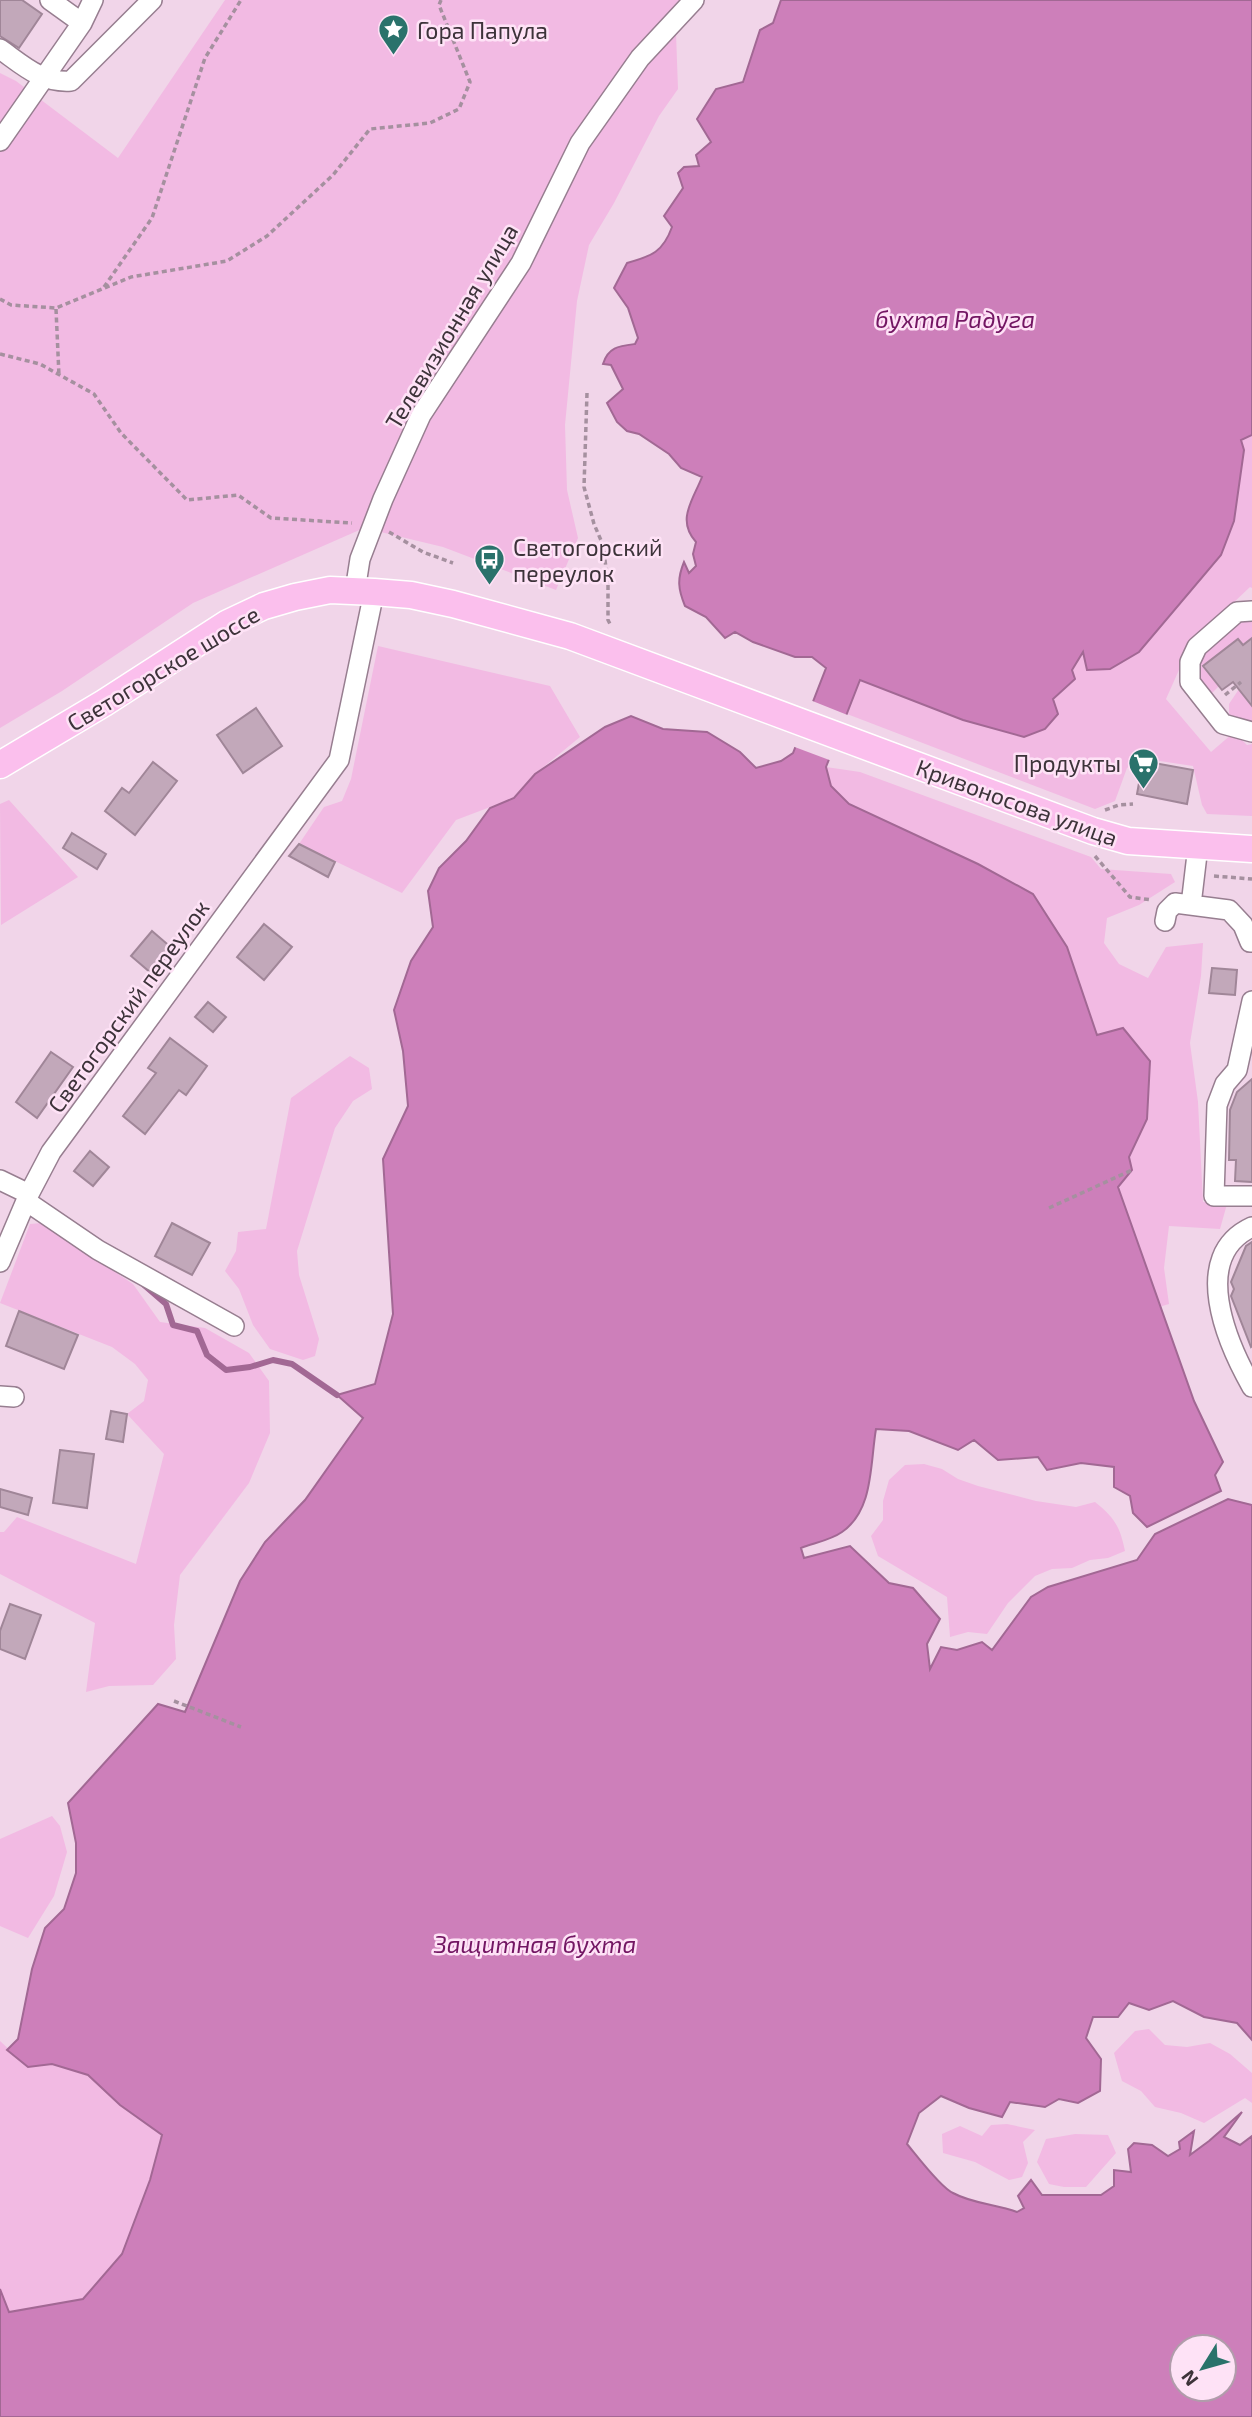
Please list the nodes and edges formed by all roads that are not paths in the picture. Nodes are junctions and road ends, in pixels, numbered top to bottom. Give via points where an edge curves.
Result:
1 (50, 0) edge
2 (93, 0) edge
3 (152, 0) edge
4 (694, 0) edge
5 (82, 23) junction
6 (0, 49) edge
7 (39, 87) junction
8 (0, 141) edge
9 (364, 592) junction
10 (1252, 611) edge
11 (776, 713) joint
12 (1252, 732) edge
13 (0, 765) edge
14 (1198, 845) junction
15 (1252, 849) edge
16 (1183, 904) junction
17 (1165, 921) dead end
18 (1252, 942) edge
19 (1252, 1001) edge
20 (1245, 1069) edge
21 (0, 1180) edge
22 (1252, 1196) edge
23 (27, 1198) junction
24 (1252, 1227) edge
25 (0, 1262) edge
26 (234, 1326) dead end
27 (1252, 1387) edge

1 - 5 street
2 - 5 street
3 - 7 street via 71,81
4 - 9 street, Телевизионная улица via 640,58 580,143 521,263 421,415 360,559
5 - 7 street
6 - 7 street
7 - 8 street
9 - 11 main road, Светогорское шоссе via 432,599 570,636
9 - 13 main road, Светогорское шоссе via 330,590 295,597 228,623
9 - 23 street, Светогорский переулок via 340,760 51,1152
10 - 12 street via 1237,612 1197,647 1190,662 1190,682 1223,724
11 - 14 main road, Кривоносова улица via 1093,831 1128,841
14 - 15 main road, Кривоносова улица
14 - 16 street via 1194,875
16 - 17 street via 1167,911
16 - 18 street via 1229,910
19 - 20 street
20 - 22 street via 1225,1084 1217,1105 1214,1196
21 - 23 street
23 - 25 street, Светогорский переулок
23 - 26 street via 98,1250
24 - 27 street via 1231,1242 1219,1264 1217,1290 1221,1315

